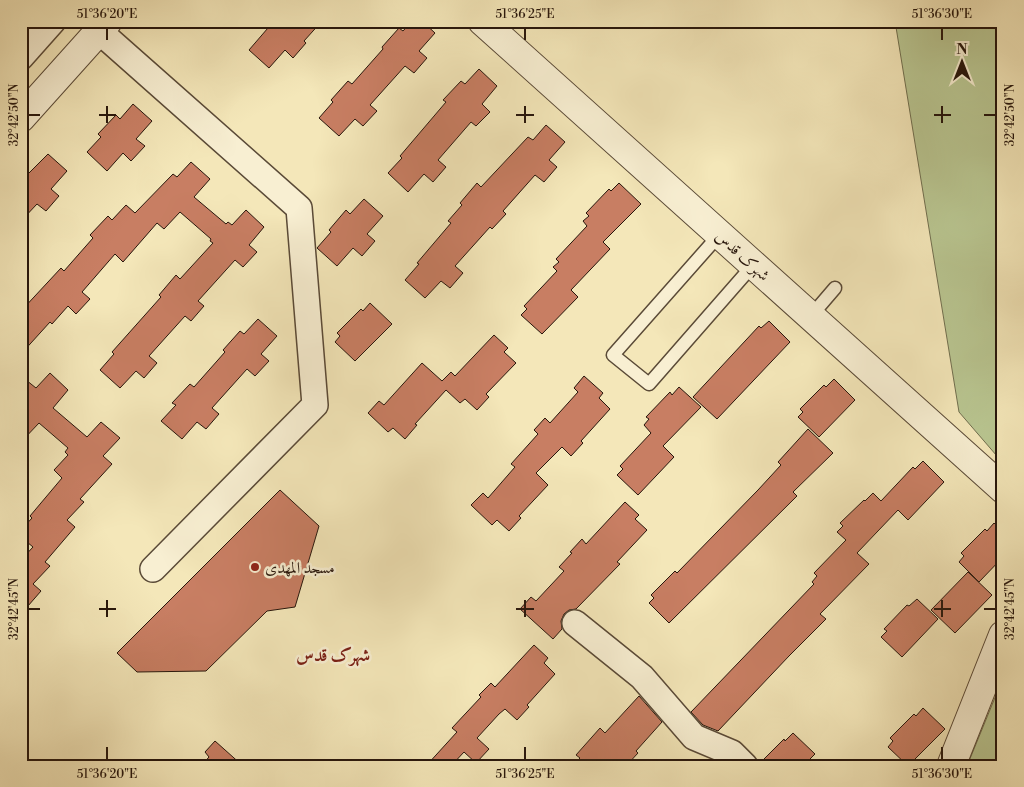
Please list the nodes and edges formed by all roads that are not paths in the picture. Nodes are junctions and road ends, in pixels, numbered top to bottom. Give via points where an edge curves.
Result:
1 (54, 21) edge
2 (482, 21) edge
3 (104, 26) edge
4 (21, 57) edge
5 (21, 118) edge
6 (720, 234) junction
7 (754, 264) junction
8 (835, 288) dead end
9 (811, 316) junction
10 (1003, 489) edge
11 (153, 570) dead end
12 (575, 623) dead end
13 (1003, 635) edge
14 (745, 766) edge
15 (952, 766) edge

1 - 4 street
2 - 6 street, شهرک قدس
3 - 5 street
3 - 11 street via 299,208 315,404
6 - 7 street, شهرک قدس
6 - 7 lane via 614,355 649,384
7 - 9 street, شهرک قدس
8 - 9 lane
9 - 10 street, شهرک قدس
12 - 14 street via 642,677 694,737 732,753
13 - 15 street

